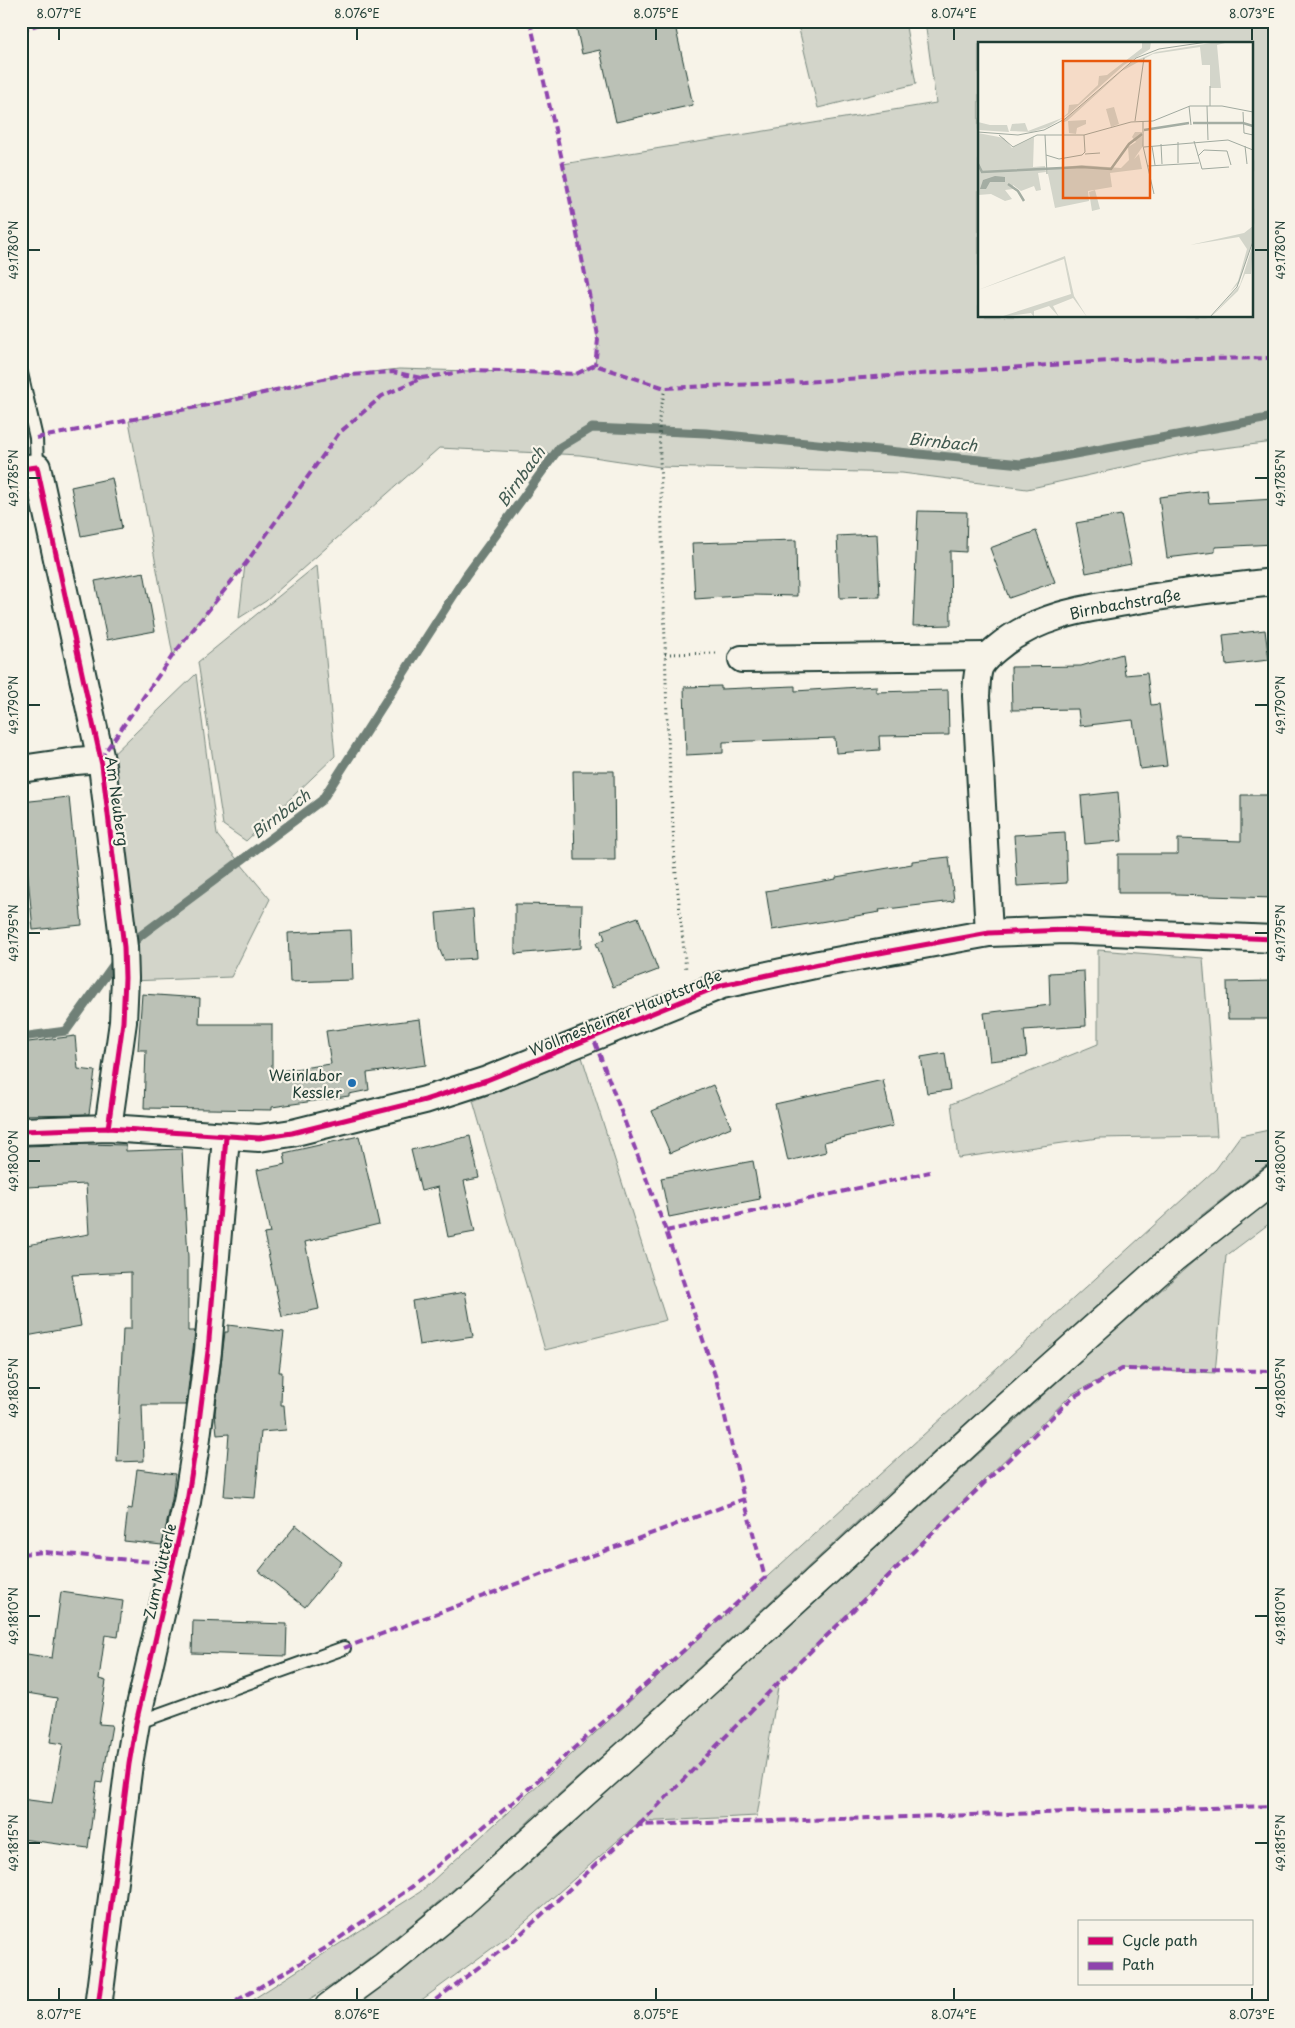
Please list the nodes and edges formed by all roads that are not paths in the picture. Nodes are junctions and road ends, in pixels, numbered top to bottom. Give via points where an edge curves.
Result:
1 (21, 373) edge
2 (29, 468) edge
3 (1274, 582) edge
4 (987, 656) junction
5 (742, 659) road end
6 (100, 759) junction
7 (21, 769) edge
8 (989, 934) junction
9 (1274, 939) edge
10 (108, 1128) junction
11 (21, 1131) edge
12 (226, 1137) junction
13 (1274, 1179) edge
14 (344, 1648) dead end
15 (136, 1723) junction
16 (98, 2007) edge
17 (329, 2007) edge

1 - 2 lane via 36,438
2 - 6 street, Am Neuberg
3 - 4 street, Birnbachstraße via 1162,596 1057,616 1022,630
4 - 5 street
4 - 8 street via 978,673 976,696
6 - 7 street, Am Neuberg
6 - 10 street, Am Neuberg via 124,947 125,1004
8 - 9 street, Wollmesheimer Hauptstraße via 1065,930
8 - 12 street, Wollmesheimer Hauptstraße via 722,985 520,1068 444,1094 292,1133 259,1138
10 - 11 street, Wollmesheimer Hauptstraße
10 - 12 street, Wollmesheimer Hauptstraße
12 - 15 street, Zum Mütterle via 208,1351 196,1444 174,1564
13 - 17 main road via 1173,1258 448,1914
14 - 15 lane
15 - 16 street, Zum Mütterle via 122,1804

